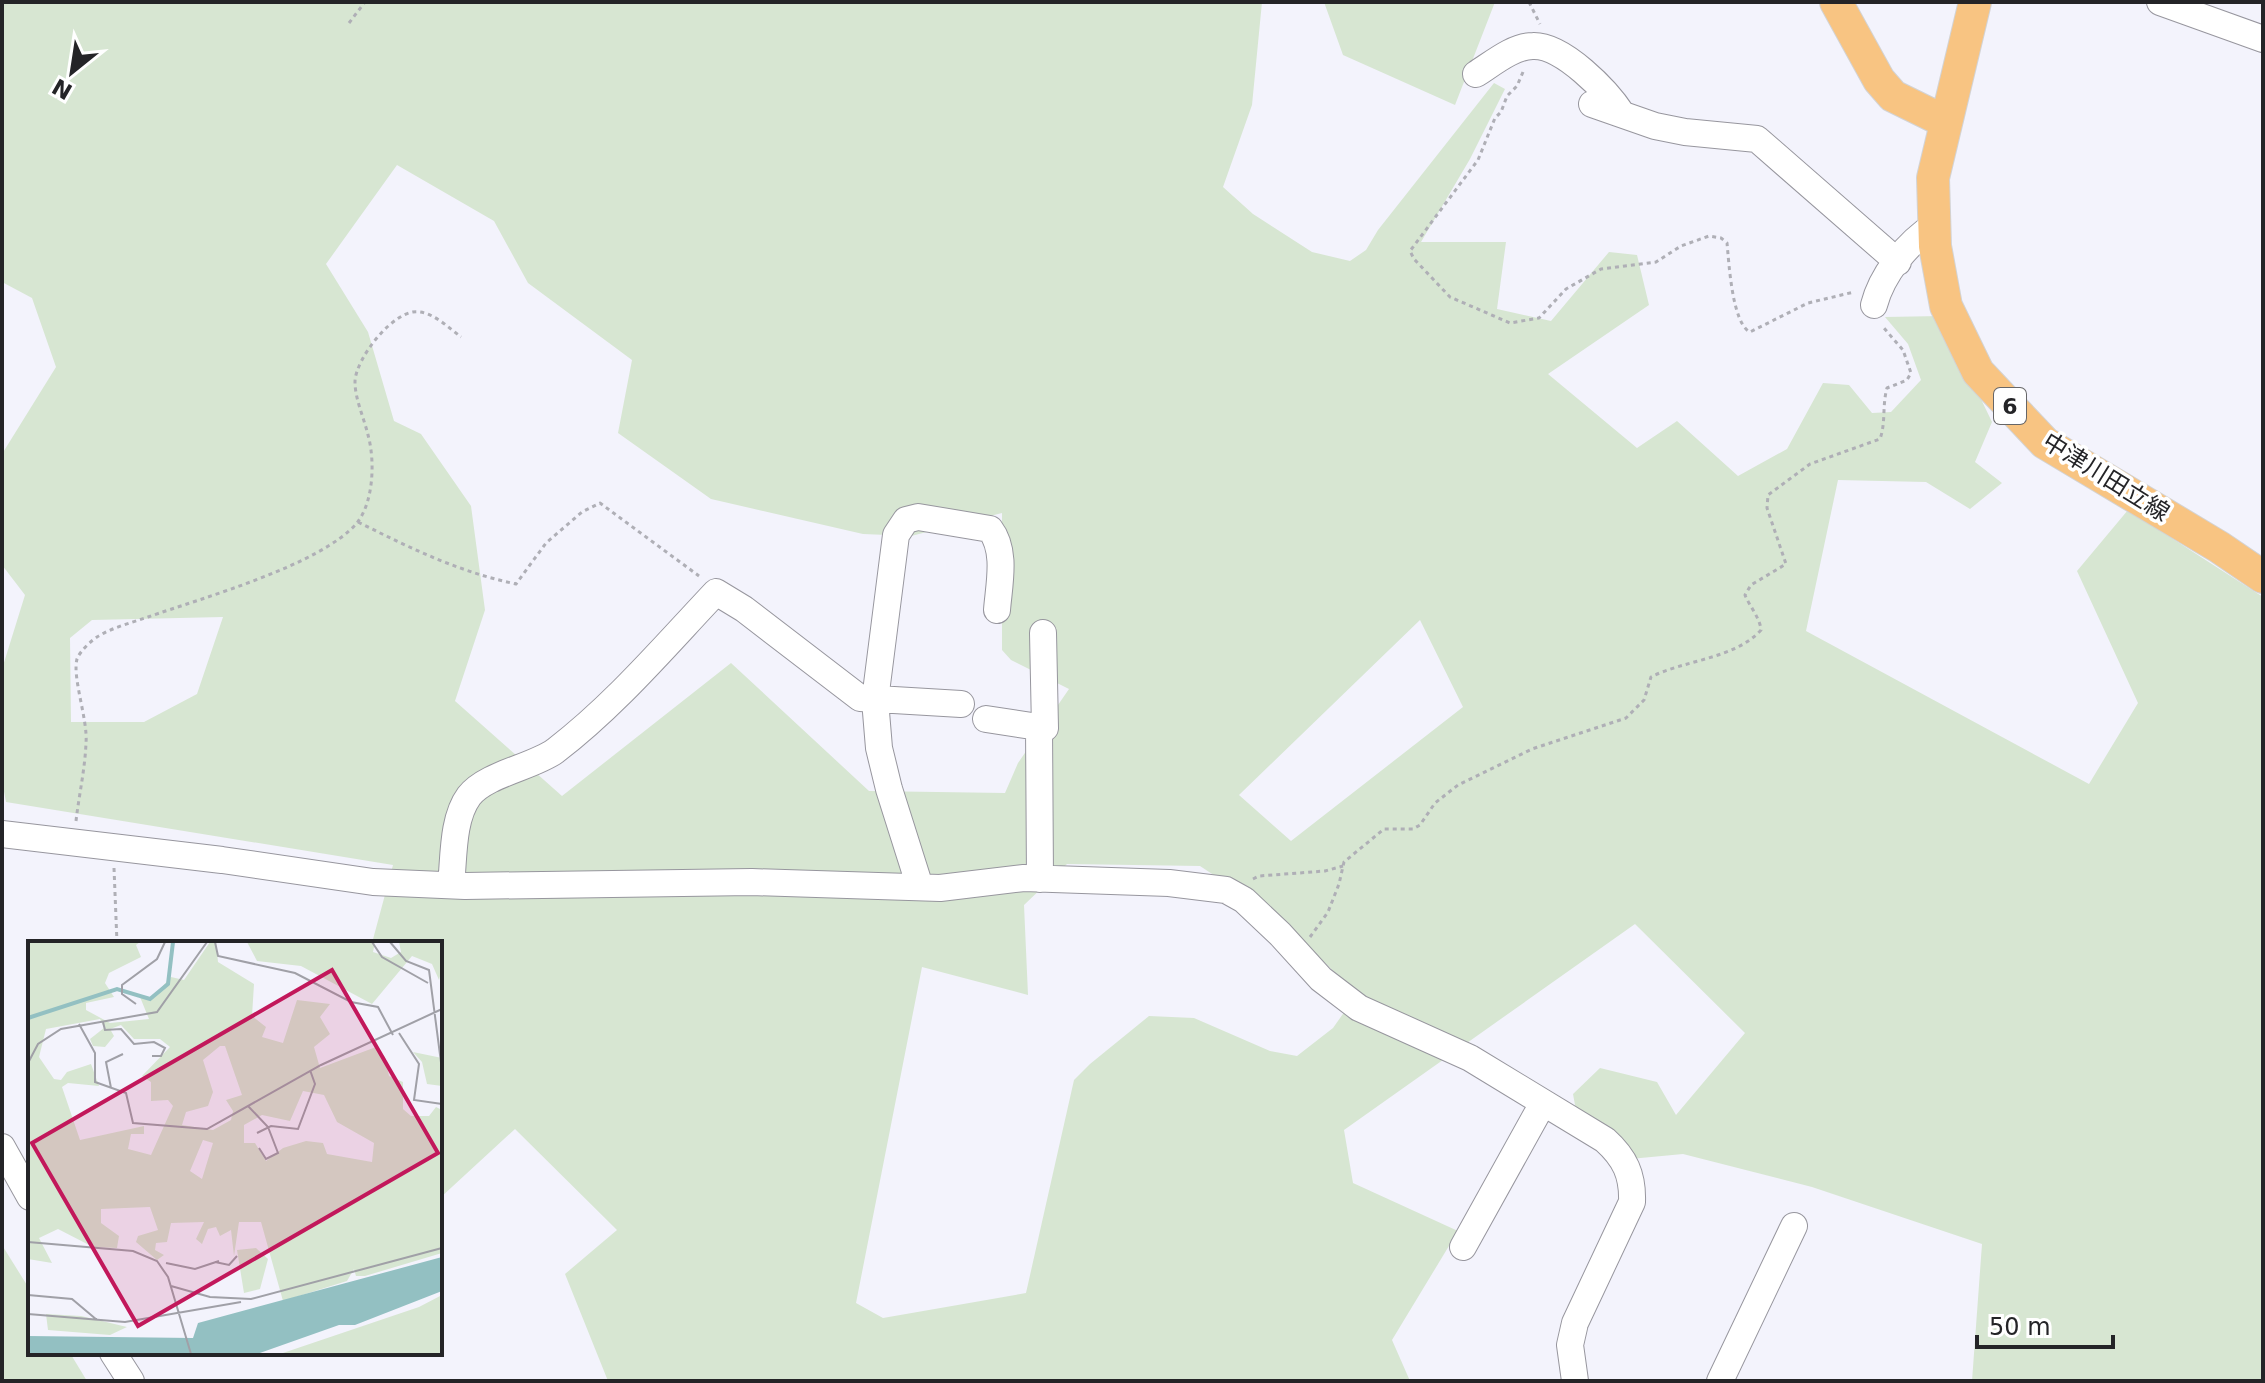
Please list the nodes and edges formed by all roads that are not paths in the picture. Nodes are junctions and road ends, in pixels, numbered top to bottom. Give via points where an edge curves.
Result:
1 (1836, 2) edge
2 (1975, 2) edge
3 (2160, 2) edge
4 (2263, 39) edge
5 (1476, 74) dead end
6 (1592, 104) dead end
7 (1622, 114) junction
8 (1947, 115) junction
9 (1935, 225) junction
10 (1898, 262) junction
11 (1876, 299) road end
12 (2263, 577) edge
13 (997, 610) dead end
14 (1043, 633) dead end
15 (875, 700) junction
16 (961, 704) dead end
17 (986, 719) dead end
18 (1039, 727) junction
19 (2, 834) edge
20 (1040, 879) junction
21 (451, 885) junction
22 (920, 887) junction
23 (1543, 1103) junction
24 (2, 1147) edge
25 (28, 1193) edge
26 (1794, 1226) dead end
27 (1463, 1247) dead end
28 (114, 1355) edge
29 (131, 1381) edge
30 (1575, 1381) edge
31 (1720, 1381) edge

1 - 8 main road via 1893,96
2 - 8 main road, 中津川田立線 / 6
3 - 4 street
5 - 7 street via 1515,51 1532,46 1549,50 1585,73
6 - 7 street
7 - 10 street via 1685,132 1757,139
8 - 9 main road, 中津川田立線 / 6 via 1933,178
9 - 10 street via 1915,238
9 - 12 main road, 中津川田立線 / 6 via 1946,306 1978,372 2045,443
10 - 11 street
13 - 15 street via 1000,551 990,529 918,517 906,520 896,535
14 - 18 street via 1045,728
15 - 16 street
15 - 21 street via 860,698 716,592 594,720 551,754 470,795 459,819
15 - 22 street via 879,748
17 - 18 street
18 - 20 street
19 - 21 street via 373,882
20 - 22 street
20 - 23 street via 1226,890 1359,1008 1470,1058
21 - 22 street via 752,882
23 - 27 street
23 - 30 street via 1612,1145 1633,1184 1625,1220 1575,1323 1570,1345
24 - 25 street
26 - 31 street
28 - 29 street

